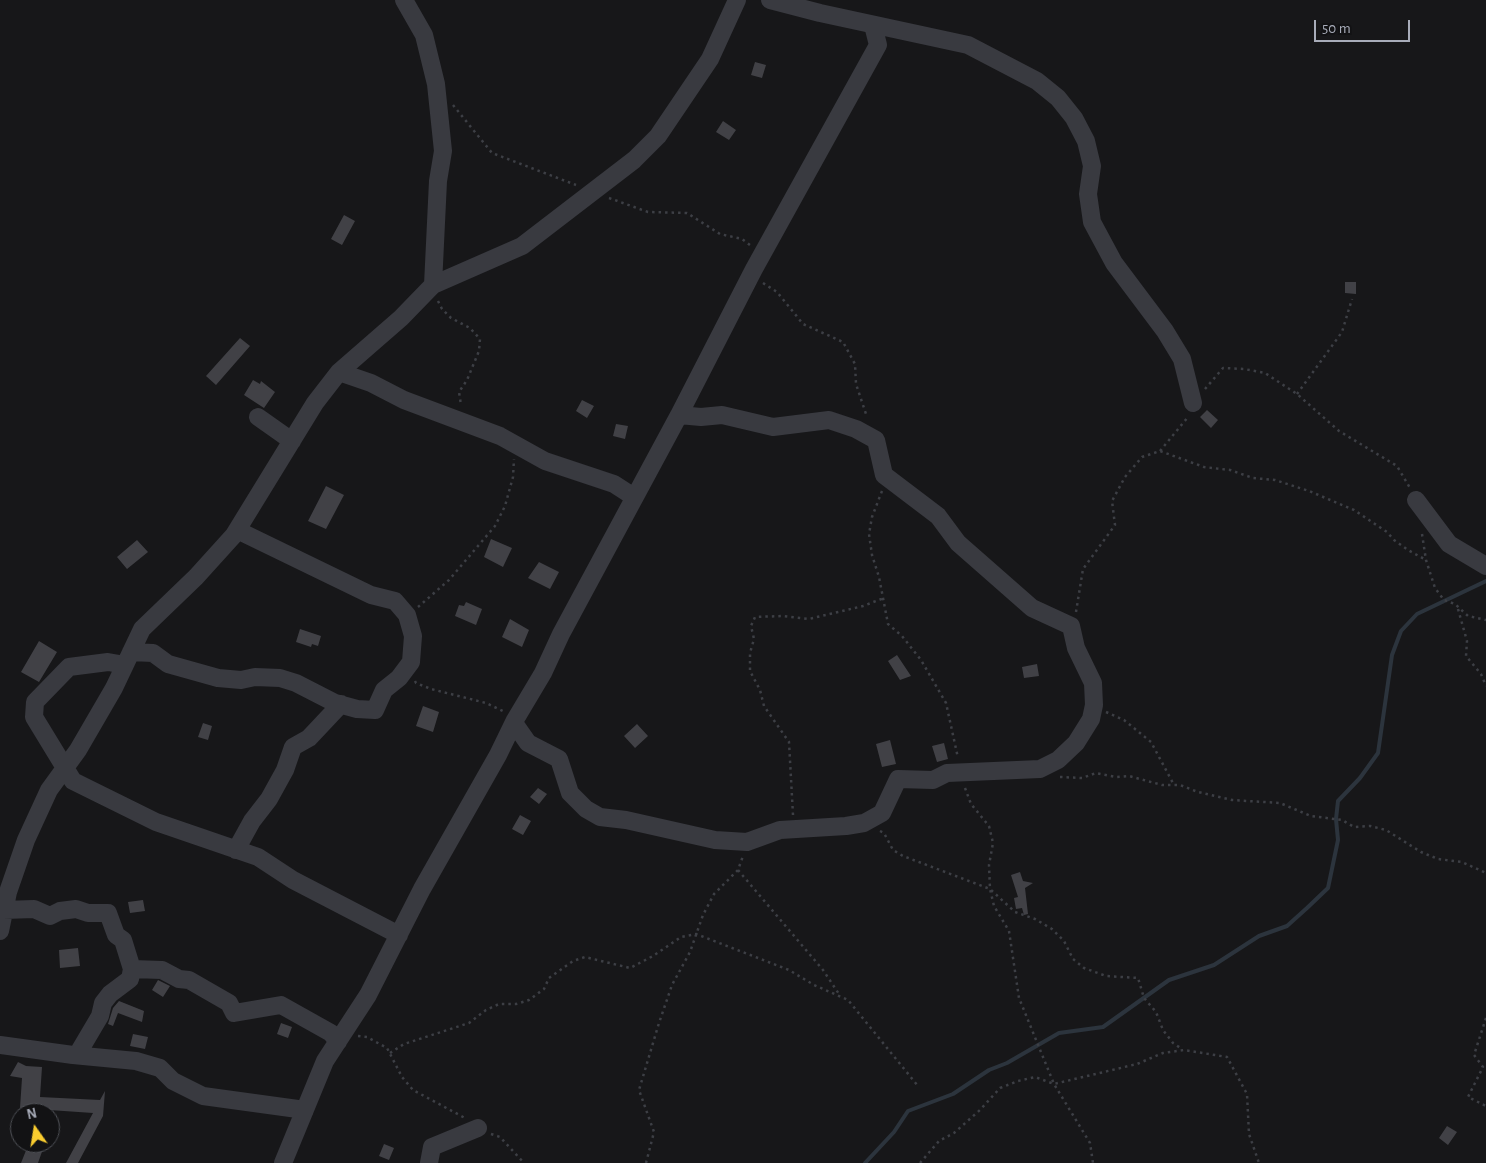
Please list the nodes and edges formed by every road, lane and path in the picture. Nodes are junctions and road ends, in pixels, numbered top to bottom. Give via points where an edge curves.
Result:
1 (737, 0) edge
2 (770, 0) edge
3 (405, 2) edge
4 (873, 25) junction
5 (754, 269) junction
6 (433, 285) junction
7 (1352, 299) dead end
8 (339, 372) junction
9 (1297, 394) junction
10 (1193, 403) junction
11 (679, 415) junction
12 (258, 416) dead end
13 (472, 426) junction
14 (876, 440) junction
15 (292, 441) junction
16 (515, 445) junction
17 (1160, 451) junction
18 (884, 475) junction
19 (634, 497) junction
20 (1416, 500) joint
21 (237, 530) junction
22 (1422, 532) dead end
23 (1426, 560) junction
24 (1486, 566) edge
25 (884, 598) junction
26 (1458, 607) junction
27 (407, 616) junction
28 (1486, 620) edge
29 (1071, 626) junction
30 (128, 658) junction
31 (412, 662) junction
32 (1486, 686) edge
33 (341, 704) junction
34 (1094, 705) junction
35 (514, 723) junction
36 (65, 768) junction
37 (1040, 769) junction
38 (960, 773) junction
39 (1174, 785) junction
40 (860, 823) junction
41 (792, 828) junction
42 (747, 842) junction
43 (236, 850) junction
44 (738, 870) junction
45 (1486, 873) edge
46 (990, 889) junction
47 (4, 910) junction
48 (0, 931) edge
49 (696, 934) junction
50 (399, 935) junction
51 (132, 969) junction
52 (840, 995) junction
53 (1486, 1018) edge
54 (341, 1038) junction
55 (0, 1045) edge
56 (1184, 1050) junction
57 (390, 1052) junction
58 (77, 1055) junction
59 (1054, 1084) junction
60 (918, 1086) dead end
61 (1486, 1106) edge
62 (305, 1110) junction
63 (478, 1128) junction
64 (283, 1163) edge
65 (429, 1163) edge
66 (524, 1163) edge
67 (646, 1163) edge
68 (920, 1163) edge
69 (1093, 1163) edge
70 (1259, 1163) edge

1 - 6 street via 710,59 658,136 634,160 522,246
2 - 4 street
3 - 6 street via 424,35 436,84 443,151 438,181
4 - 5 street via 878,46
4 - 10 street via 968,45 1037,81 1058,98 1086,141 1092,166 1088,194 1092,222 1114,263 1166,332 1182,359
5 - 11 street
5 - 14 path via 764,284 778,292 803,324 843,342 855,364 856,384
6 - 8 street
6 - 13 path via 442,309 480,339 479,351 459,392 460,404
7 - 9 path via 1342,332
8 - 13 street
8 - 15 street
9 - 10 path via 1265,373 1223,368
9 - 20 path via 1339,431 1397,466
10 - 17 path via 1193,411
11 - 14 street via 701,418 722,415 773,428 829,420
11 - 19 street
12 - 15 street
13 - 16 street
14 - 18 street
15 - 21 street
16 - 19 street via 546,461 614,484
16 - 27 path via 513,477 495,526 449,580
17 - 23 path via 1204,467 1275,480 1310,491 1354,510
17 - 29 path via 1142,457 1125,477 1112,501 1115,525 1083,569 1077,610
18 - 25 path via 870,534 872,555
18 - 29 street via 938,516 958,543 1032,608
19 - 35 street
20 - 24 street via 1448,544
21 - 27 street via 371,596 395,602
21 - 30 street via 196,577 142,629
22 - 23 path
23 - 26 path via 1435,588 1444,600
25 - 38 path via 888,624 921,660 946,703
25 - 41 path via 809,619 755,616 751,626 754,639 750,671 764,706 789,742
26 - 28 path via 1468,616
26 - 32 path via 1466,656
27 - 31 street via 413,636
29 - 34 street via 1076,648 1093,683
30 - 33 street via 153,653 168,664 218,678 280,678
30 - 36 street
30 - 36 street via 69,668 35,702 34,717
31 - 33 street via 384,690 375,710
31 - 35 path via 416,683 430,690 496,707
33 - 43 street via 309,738 293,747 285,770
34 - 37 street via 1091,719 1076,743 1058,760
34 - 39 path via 1124,720 1151,742
35 - 42 street via 528,743 559,759 570,793 600,817 715,840
35 - 50 street
36 - 43 street via 73,781 156,822
36 - 47 street via 49,790 26,840
37 - 38 street
37 - 39 path via 1056,777 1082,778 1096,773
38 - 40 street via 946,773 933,780 898,779 882,813
38 - 46 path via 971,804 989,826 993,843 989,865
39 - 45 path via 1232,800 1280,803 1311,816 1386,830 1430,856 1462,862
40 - 41 street
40 - 46 path via 884,833 893,850 903,856
41 - 42 street
42 - 44 path
43 - 50 street via 258,857 293,880
44 - 49 path via 714,894
44 - 52 path via 823,970
46 - 56 path via 1015,912 1052,929 1064,941 1073,959 1084,968 1106,976 1138,978 1144,998 1156,1012 1163,1030 1173,1043
46 - 59 path via 994,906 1009,931 1019,998
47 - 48 street
47 - 51 street via 34,909 50,916 76,909 108,913 116,935 123,940
49 - 52 path via 789,970
49 - 57 path via 681,937 630,968 585,957 573,961 550,978 544,989 529,1000 499,1004 470,1023 404,1044
49 - 67 path via 672,985 639,1090 654,1132
50 - 54 street
51 - 54 street via 162,970 179,979 189,980 229,1003 234,1013 281,1005
51 - 58 street via 130,979 103,1003 100,1016
52 - 60 path via 848,1000
53 - 61 path via 1474,1055 1482,1067 1468,1097
54 - 57 path via 368,1037
54 - 62 street via 325,1061
55 - 58 street
56 - 59 path
56 - 70 path via 1227,1057 1247,1094 1249,1134
57 - 63 path via 402,1077 413,1090
58 - 62 street via 136,1061 160,1068 173,1081 202,1096
59 - 68 path via 1035,1078 1000,1088 967,1122 939,1141
59 - 69 path via 1090,1143
62 - 64 street
63 - 65 street via 432,1147
63 - 66 path via 500,1137

